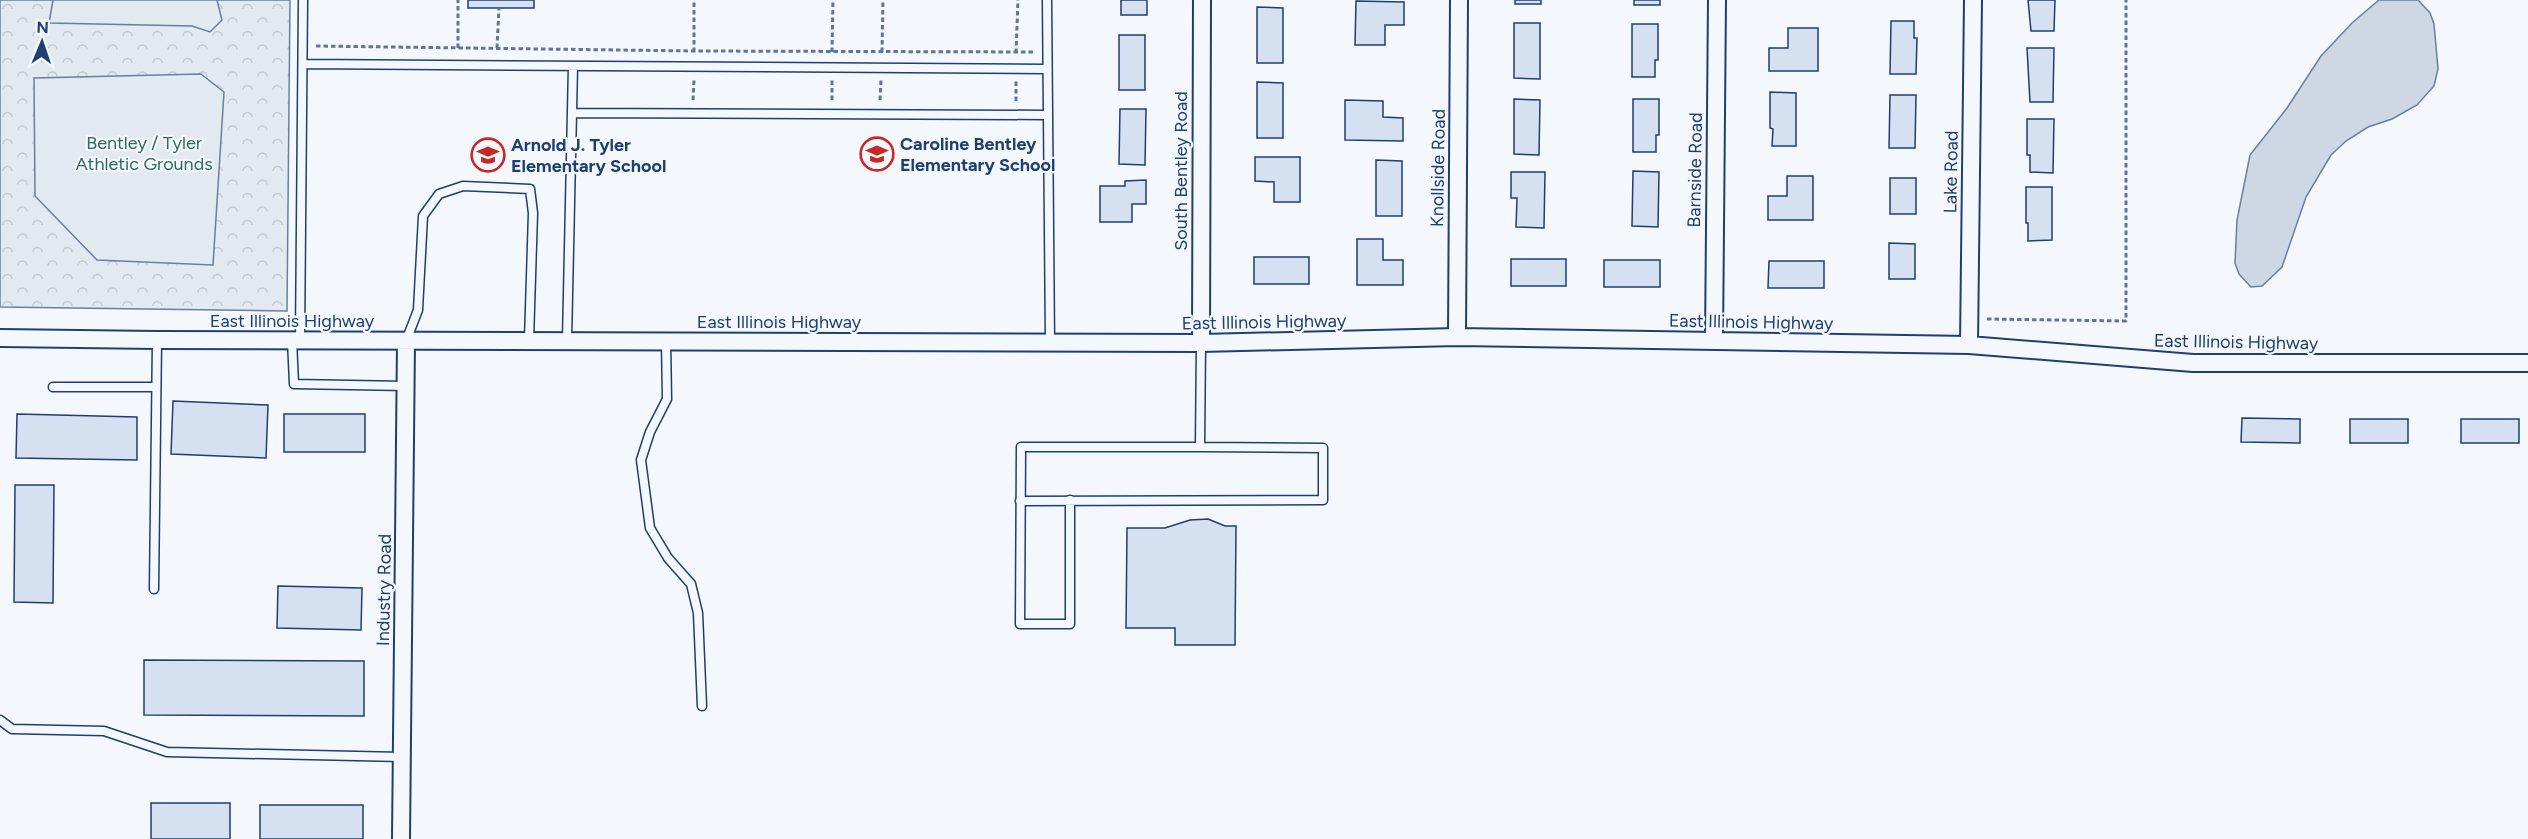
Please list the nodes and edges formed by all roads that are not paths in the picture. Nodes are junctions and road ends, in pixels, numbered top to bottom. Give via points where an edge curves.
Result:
1 (303, 0) edge
2 (1047, 0) edge
3 (1202, 0) edge
4 (1459, 0) edge
5 (1717, 0) edge
6 (1973, 0) edge
7 (303, 64) junction
8 (573, 66) junction
9 (1046, 69) junction
10 (572, 113) junction
11 (1047, 115) junction
12 (1456, 337) junction
13 (0, 338) edge
14 (156, 340) junction
15 (296, 340) junction
16 (529, 340) junction
17 (567, 340) junction
18 (666, 340) junction
19 (406, 341) junction
20 (1714, 341) junction
21 (1050, 343) junction
22 (1201, 343) junction
23 (1969, 345) junction
24 (2528, 363) edge
25 (406, 386) junction
26 (53, 387) dead end
27 (156, 387) junction
28 (1200, 447) junction
29 (1070, 500) junction
30 (1020, 501) junction
31 (154, 589) dead end
32 (702, 706) dead end
33 (0, 720) edge
34 (402, 757) junction
35 (401, 839) edge

1 - 7 lane
2 - 9 lane
3 - 22 street, South Bentley Road
4 - 12 street, Knollside Road
5 - 20 street, Barnside Road
6 - 23 street, Lake Road
7 - 8 lane
7 - 15 lane
8 - 9 lane
8 - 10 lane
9 - 11 lane
10 - 11 lane
10 - 17 lane
11 - 21 lane
12 - 20 street, East Illinois Highway
12 - 22 street, East Illinois Highway
13 - 14 street, East Illinois Highway
14 - 15 street, East Illinois Highway
14 - 27 lane
15 - 19 street, East Illinois Highway
15 - 25 lane via 294,384
16 - 17 street, East Illinois Highway
16 - 19 street, East Illinois Highway
16 - 19 lane via 533,213 530,189 463,186 439,194 423,216 418,310
17 - 18 street, East Illinois Highway
18 - 21 street, East Illinois Highway
18 - 32 lane via 667,399 641,460 650,528 668,558 691,584 698,613
19 - 25 street, Industry Road
20 - 23 street, East Illinois Highway
21 - 22 street, East Illinois Highway
22 - 28 lane
23 - 24 street, East Illinois Highway via 2193,363
25 - 34 street, Industry Road
26 - 27 lane
27 - 31 lane
28 - 29 lane via 1323,448 1323,500
28 - 30 lane via 1021,447
29 - 30 lane
29 - 30 lane via 1070,624 1020,624
33 - 34 lane via 12,729 104,731 167,752
34 - 35 street, Industry Road

